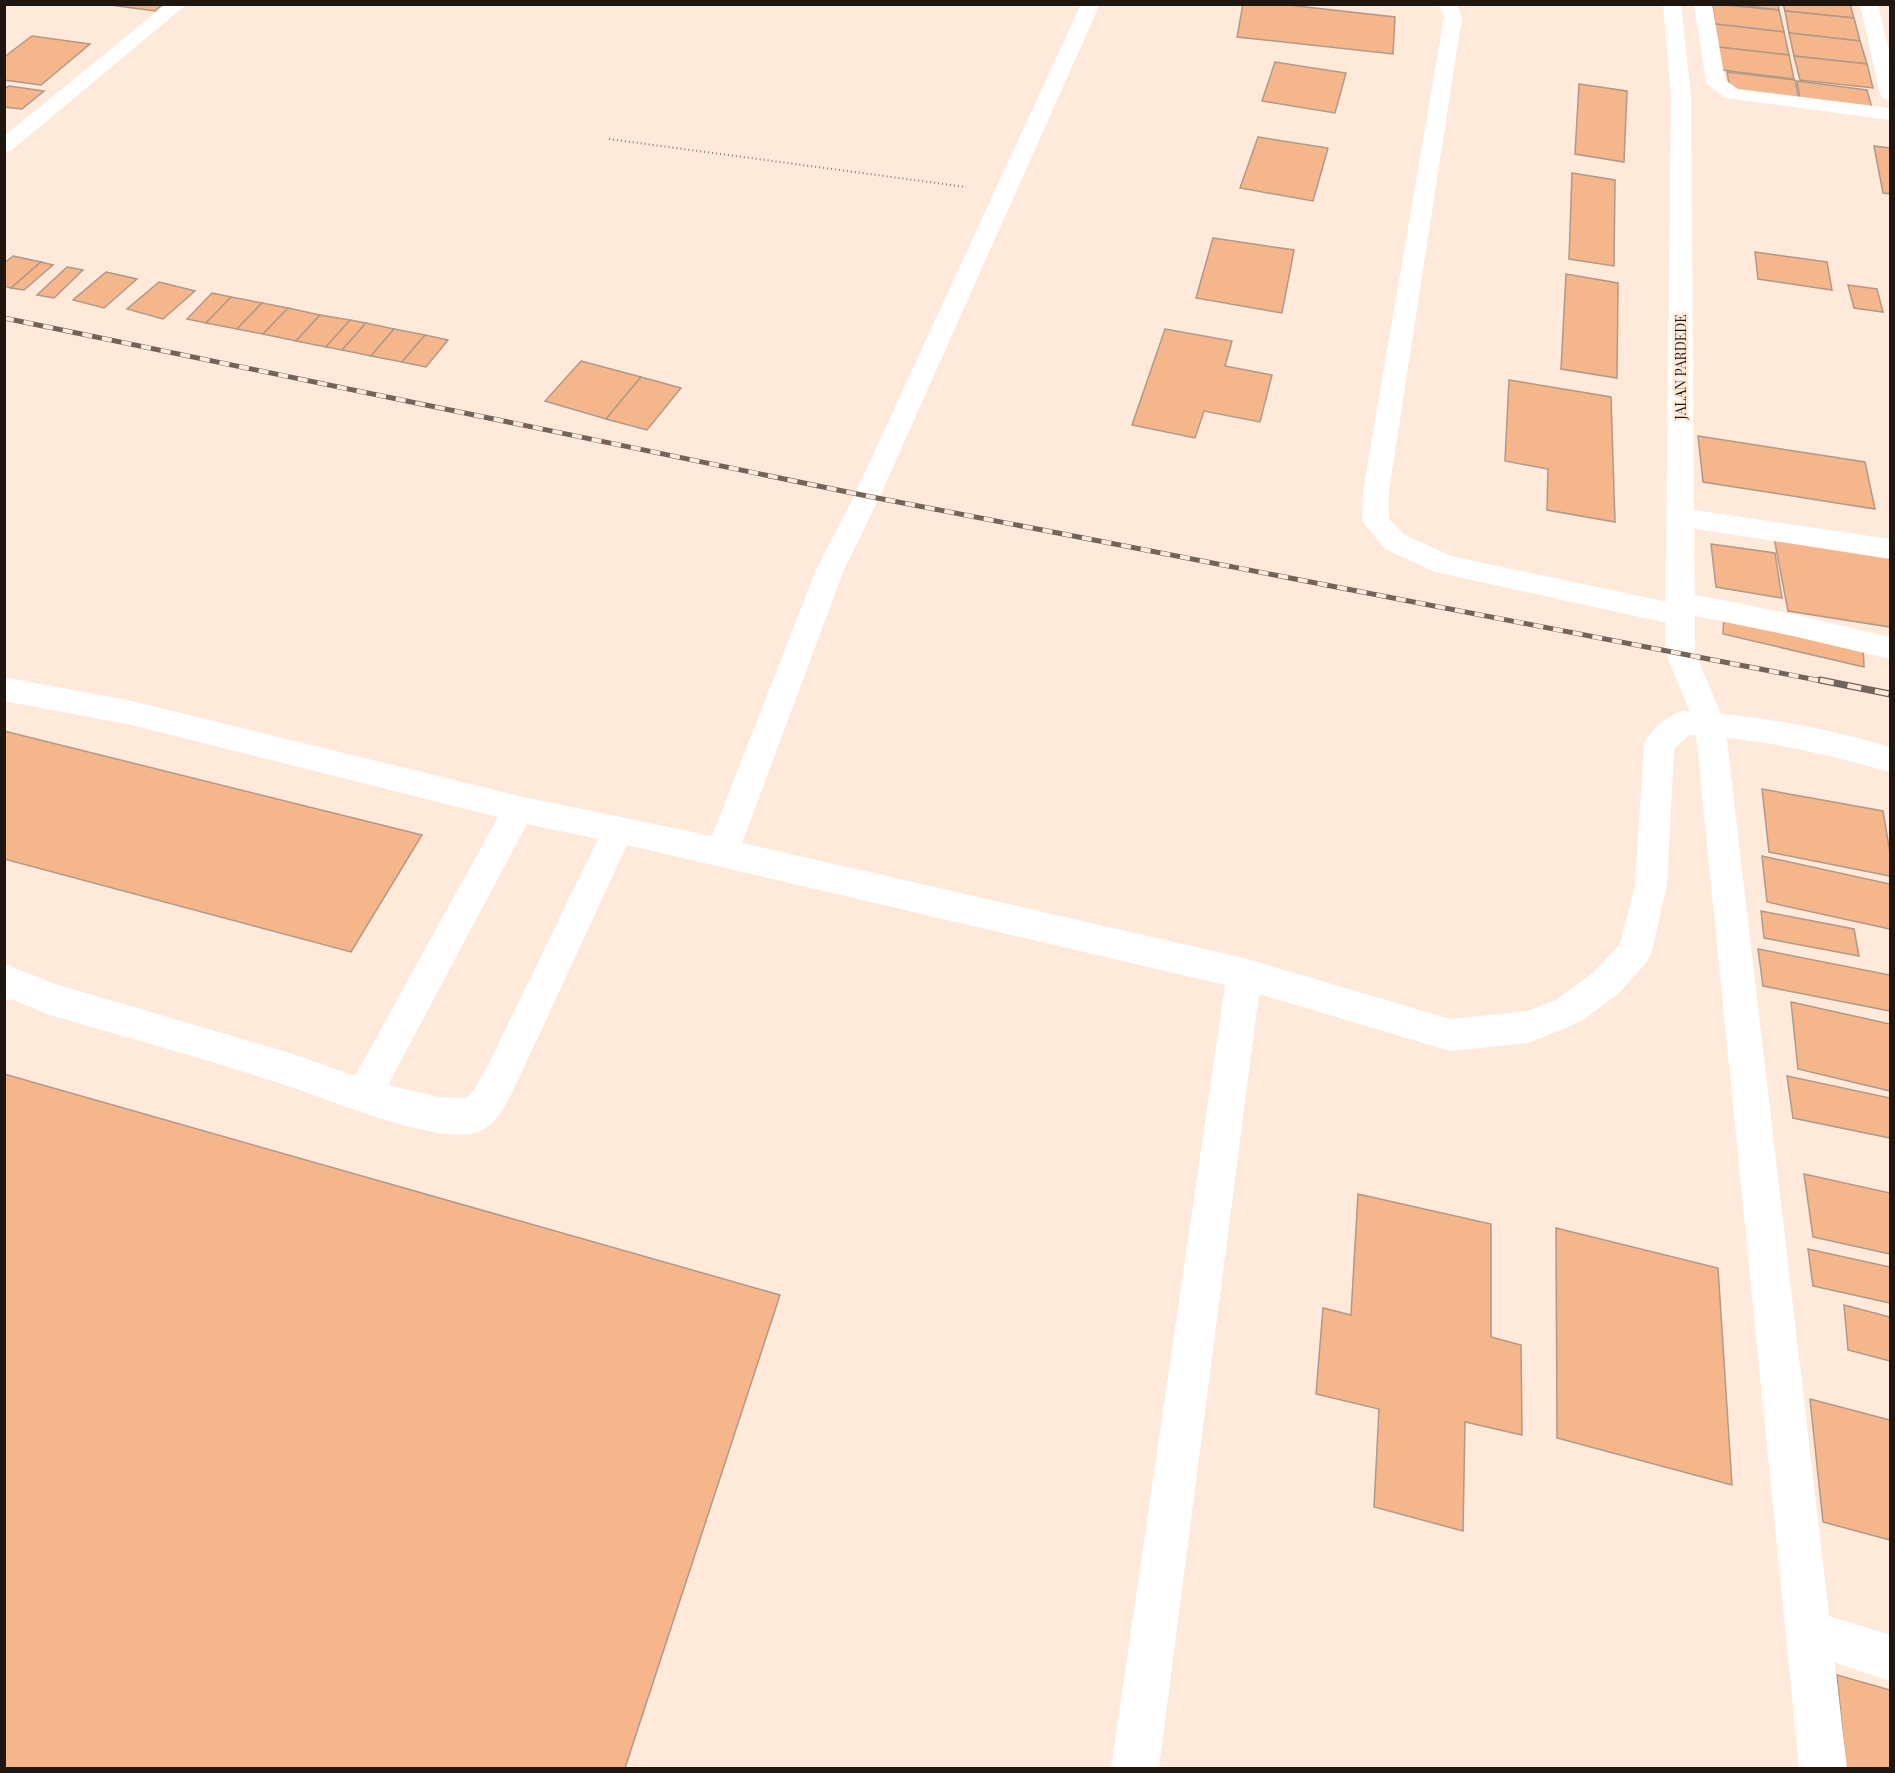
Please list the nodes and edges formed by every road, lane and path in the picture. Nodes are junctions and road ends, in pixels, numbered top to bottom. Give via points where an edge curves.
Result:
1 (178, 4) edge
2 (1091, 4) edge
3 (1447, 4) edge
4 (1672, 4) edge
5 (1703, 4) edge
6 (1869, 4) edge
7 (1890, 94) edge
8 (1681, 97) junction
9 (1890, 114) edge
10 (1890, 125) edge
11 (609, 139) dead end
12 (4, 147) edge
13 (1006, 193) junction
14 (1681, 518) junction
15 (1890, 549) edge
16 (1681, 609) junction
17 (1890, 648) edge
18 (4, 689) edge
19 (1710, 724) junction
20 (1890, 759) edge
21 (519, 809) junction
22 (618, 831) junction
23 (722, 852) junction
24 (1244, 974) junction
25 (4, 986) edge
26 (363, 1096) junction
27 (1809, 1634) junction
28 (1890, 1658) edge
29 (1135, 1768) edge
30 (1823, 1768) edge

1 - 12 street
2 - 13 street
3 - 16 street via 1453,17 1376,491 1376,521 1395,542 1445,565
4 - 8 street, JALAN PARDEDE
5 - 9 street via 1719,87 1732,94
6 - 7 street
8 - 10 street
8 - 14 street, JALAN PARDEDE
11 - 13 path
13 - 23 street via 830,570
14 - 15 street
14 - 16 street, JALAN PARDEDE
16 - 17 street via 1793,625
16 - 19 street, JALAN PARDEDE via 1680,652
18 - 21 street via 132,713
19 - 20 street
19 - 24 street via 1682,723 1659,744 1652,885 1635,951 1605,983 1568,1011 1528,1028 1450,1035
19 - 27 street, JALAN PARDEDE
21 - 22 street
21 - 26 street
22 - 23 street
22 - 26 street via 487,1102 473,1116 440,1115
23 - 24 street
24 - 29 street
25 - 26 street via 8,981 47,998 290,1070
27 - 28 street
27 - 30 street, JALAN PARDEDE

